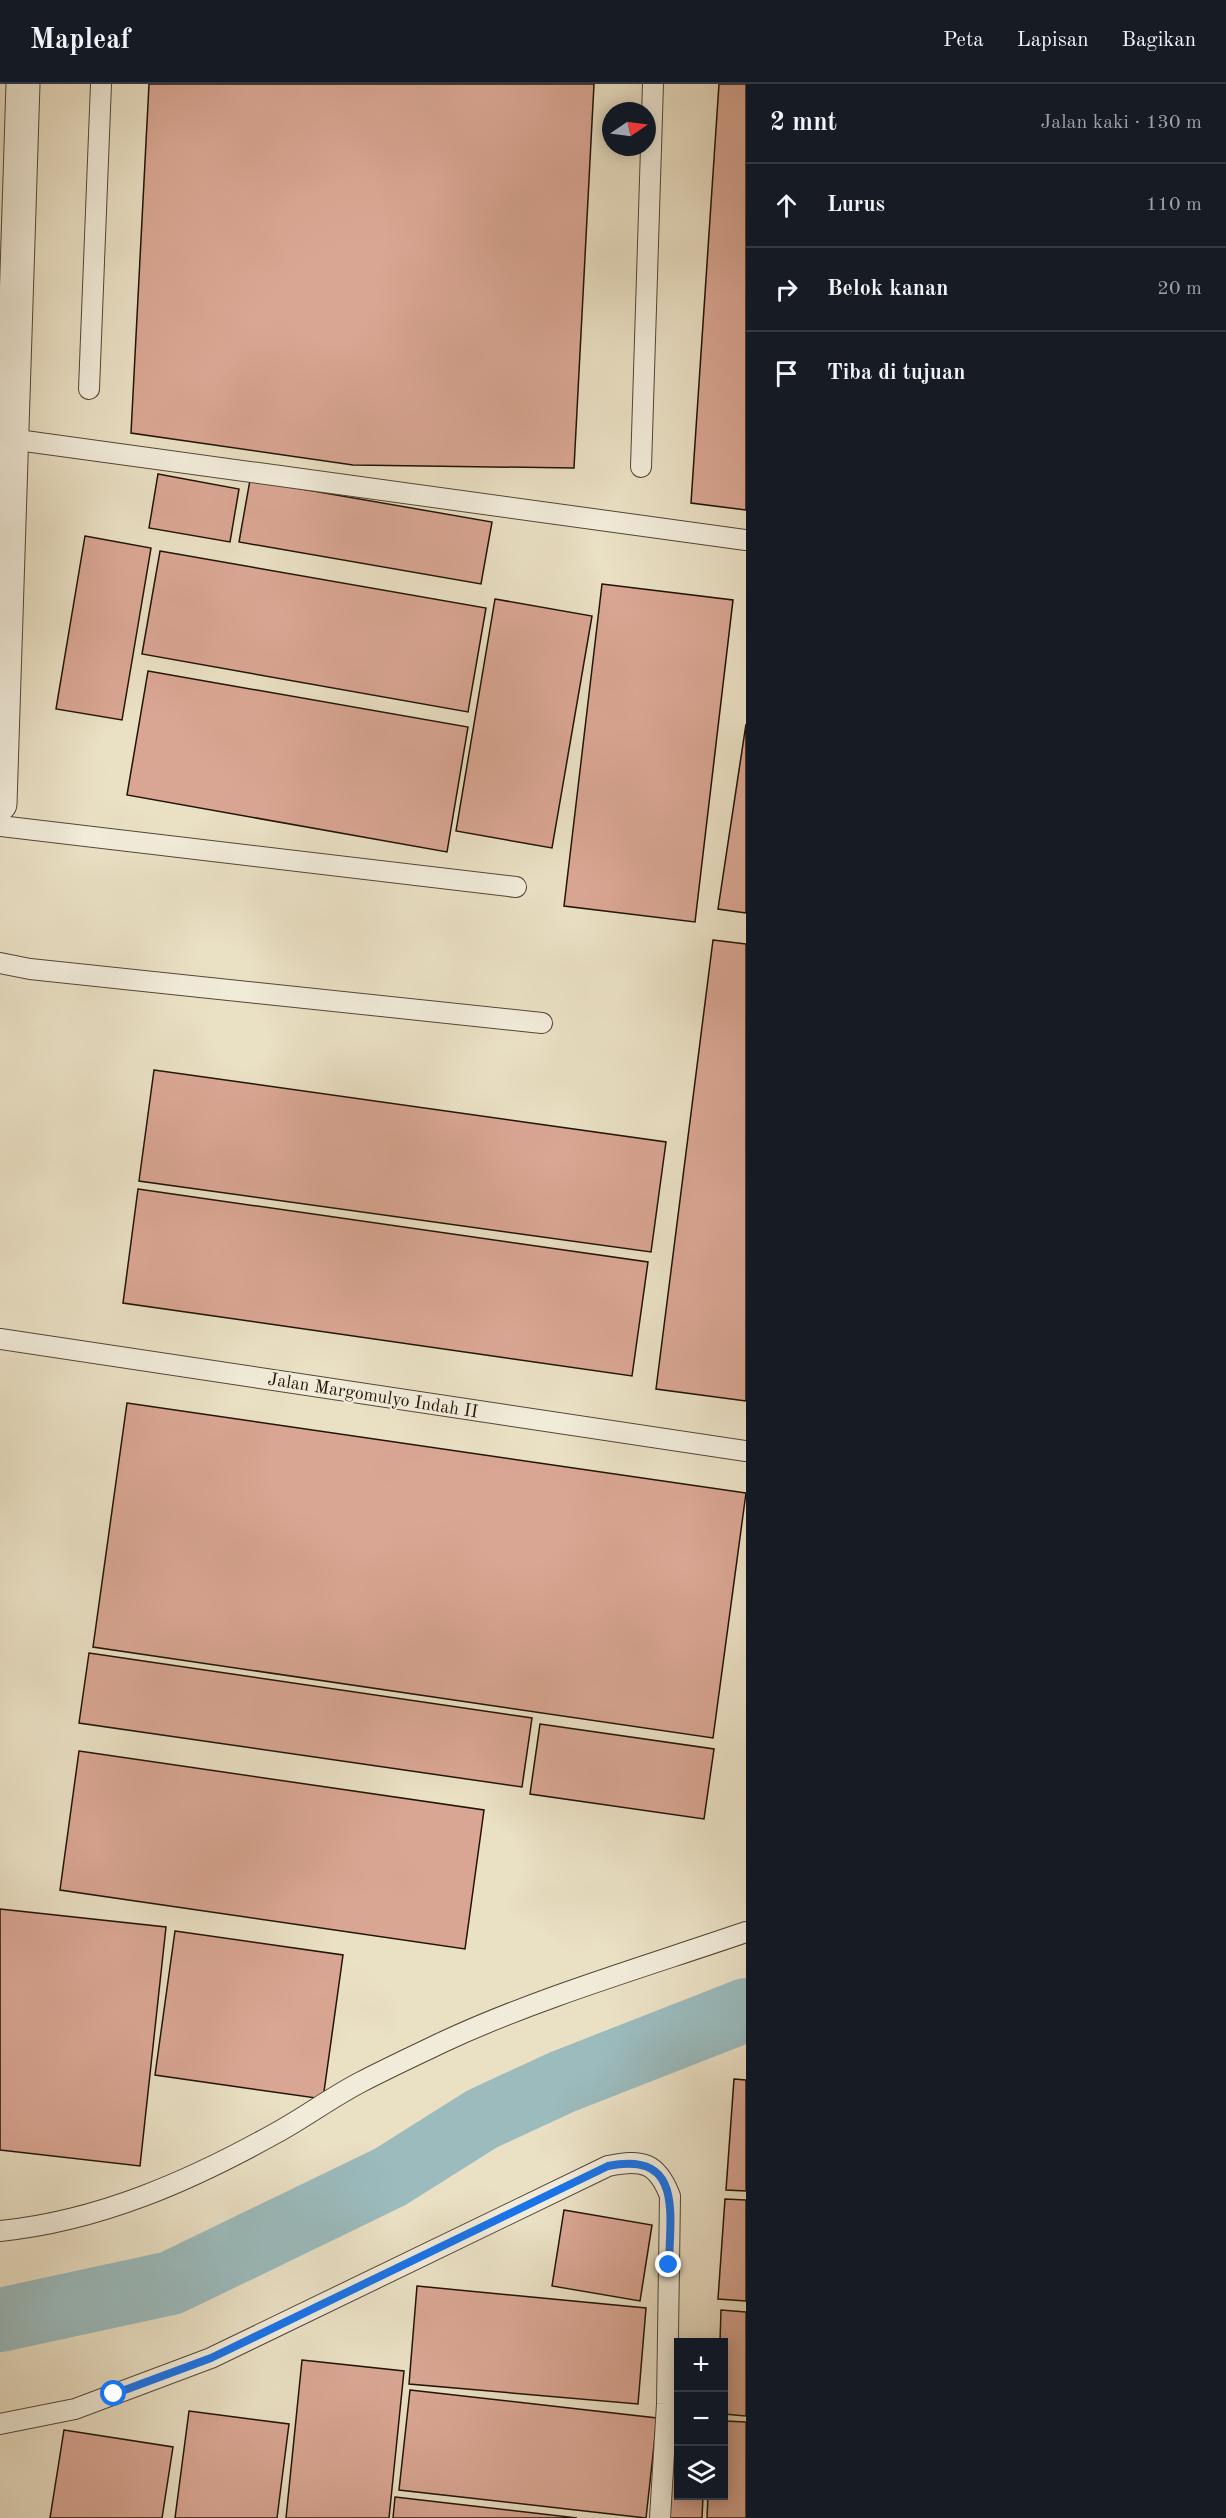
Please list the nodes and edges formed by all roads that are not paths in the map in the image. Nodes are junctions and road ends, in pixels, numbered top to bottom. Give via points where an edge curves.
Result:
1 (23, 84) edge
2 (101, 84) edge
3 (653, 84) edge
4 (8, 273) edge
5 (89, 389) dead end
6 (7, 439) edge
7 (641, 467) dead end
8 (746, 540) edge
9 (0, 804) edge
10 (0, 826) edge
11 (516, 887) dead end
12 (0, 963) edge
13 (542, 1023) dead end
14 (0, 1339) edge
15 (746, 1451) edge
16 (746, 1932) edge
17 (0, 2231) edge
18 (0, 2424) edge
19 (660, 2518) edge

1 - 4 street
2 - 5 lane
3 - 7 lane
4 - 6 street
6 - 8 lane
6 - 9 street
10 - 11 lane
12 - 13 lane
14 - 15 lane, Jalan Margomulyo Indah II
16 - 17 lane via 561,1996 446,2041 360,2082 277,2133 198,2174 133,2202 38,2227
18 - 19 lane via 75,2409 211,2358 608,2166 629,2162 645,2165 662,2175 670,2196 667,2404

